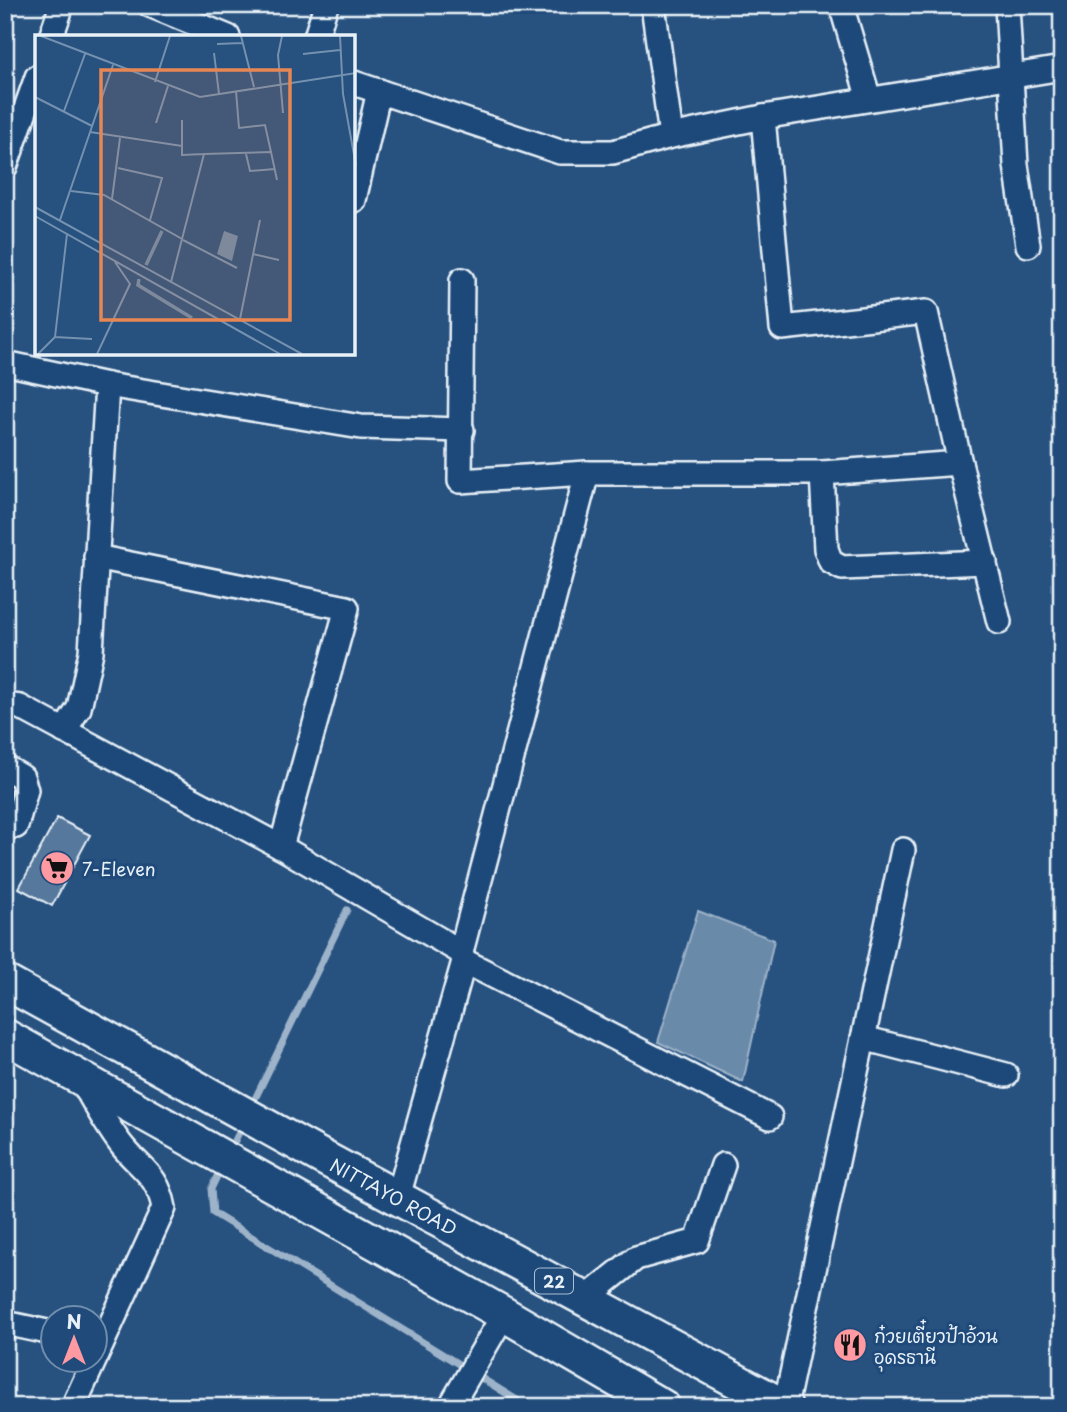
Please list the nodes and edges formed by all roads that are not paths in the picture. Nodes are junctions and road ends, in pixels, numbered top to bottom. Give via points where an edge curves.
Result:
1 (62, 5) edge
2 (150, 5) edge
3 (326, 5) edge
4 (653, 5) edge
5 (841, 5) edge
6 (1007, 5) edge
7 (52, 35) edge
8 (223, 35) edge
9 (317, 35) edge
10 (1062, 68) edge
11 (1011, 75) junction
12 (35, 83) edge
13 (355, 83) edge
14 (379, 91) junction
15 (869, 99) junction
16 (763, 117) junction
17 (671, 136) junction
18 (5, 167) edge
19 (355, 196) edge
20 (1028, 245) dead end
21 (462, 281) dead end
22 (5, 363) edge
23 (107, 385) junction
24 (462, 430) junction
25 (960, 463) junction
26 (587, 473) junction
27 (821, 473) junction
28 (96, 557) junction
29 (985, 562) junction
30 (999, 622) dead end
31 (5, 705) edge
32 (64, 731) junction
33 (5, 767) edge
34 (16, 826) dead end
35 (281, 848) junction
36 (903, 850) dead end
37 (463, 957) junction
38 (5, 982) edge
39 (5, 1036) edge
40 (863, 1038) junction
41 (1006, 1075) dead end
42 (78, 1077) junction
43 (770, 1117) dead end
44 (723, 1165) dead end
45 (398, 1197) junction
46 (586, 1298) junction
47 (504, 1314) junction
48 (5, 1323) edge
49 (108, 1323) edge
50 (38, 1331) edge
51 (86, 1374) edge
52 (456, 1397) edge
53 (73, 1407) edge
54 (663, 1407) edge
55 (785, 1407) edge

1 - 7 street
2 - 8 street
3 - 9 street
4 - 17 street
5 - 15 street
6 - 11 street
10 - 11 street
11 - 15 street
11 - 20 street via 1016,165
12 - 18 street
13 - 14 street
14 - 17 street via 560,152 614,152
14 - 19 street
15 - 16 street
16 - 17 street
16 - 25 street via 782,328 926,312
21 - 24 street
22 - 23 street
23 - 24 street via 361,427
23 - 28 street
24 - 26 street via 460,481
25 - 27 street
25 - 29 street
26 - 27 street
26 - 37 street
27 - 29 street via 826,549 831,562 842,568
28 - 32 street via 84,692
28 - 35 street via 347,608
29 - 30 street
31 - 32 street via 20,706
32 - 35 street
33 - 34 street via 22,777 26,790
35 - 37 street
36 - 40 street
37 - 43 street
37 - 45 street
38 - 45 highway, NITTAYO ROAD / 22
39 - 42 highway
40 - 41 street
40 - 55 street
42 - 47 highway
42 - 49 street via 123,1147 149,1171 164,1208
44 - 46 street via 697,1241 631,1261
45 - 46 highway, NITTAYO ROAD / 22
46 - 55 highway, NITTAYO ROAD / 22
47 - 52 street
47 - 54 highway
48 - 50 street
51 - 53 street

